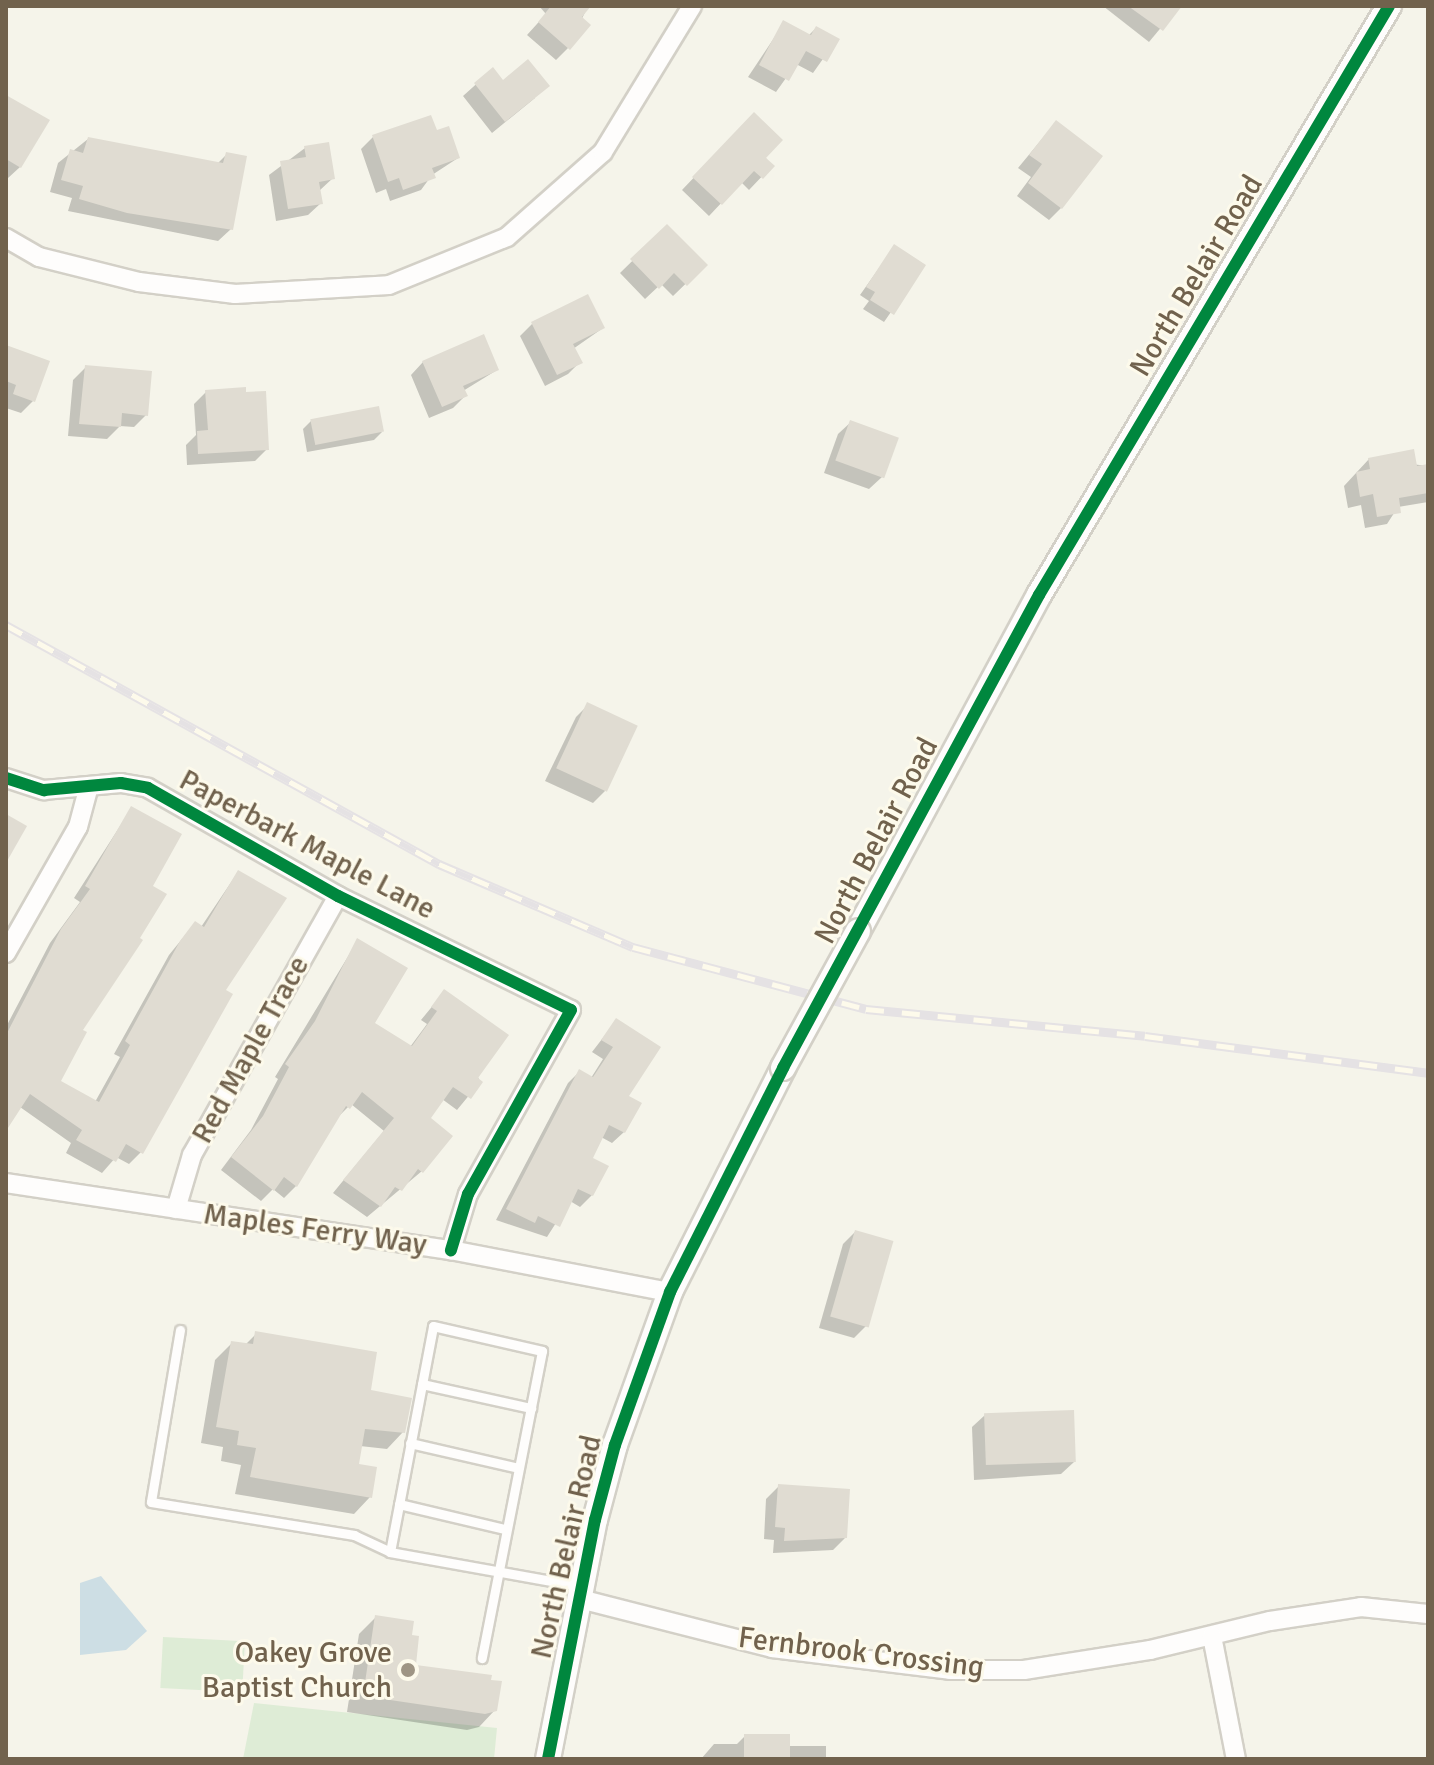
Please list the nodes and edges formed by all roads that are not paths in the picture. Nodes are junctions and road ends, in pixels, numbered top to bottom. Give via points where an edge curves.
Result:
1 (692, 6) edge
2 (1389, 6) edge
3 (6, 238) edge
4 (6, 778) edge
5 (89, 786) junction
6 (338, 896) junction
7 (6, 953) edge
8 (6, 1183) edge
9 (176, 1209) junction
10 (451, 1250) junction
11 (670, 1292) junction
12 (180, 1330) dead end
13 (422, 1384) junction
14 (531, 1408) junction
15 (410, 1443) junction
16 (518, 1468) junction
17 (399, 1504) junction
18 (505, 1529) junction
19 (390, 1552) junction
20 (496, 1572) junction
21 (581, 1593) junction
22 (1428, 1614) edge
23 (1212, 1636) junction
24 (482, 1658) dead end
25 (548, 1759) edge
26 (1236, 1759) edge

1 - 3 street via 603,152 507,237 389,285 235,294 110,275 39,257
2 - 11 street, North Belair Road, bridge via 1039,595 783,1068
4 - 5 street, Paperbark Maple Lane via 44,790
5 - 6 street, Paperbark Maple Lane via 121,783 148,788
5 - 7 street via 78,827
6 - 9 street, Red Maple Trace via 192,1155
6 - 10 street, Paperbark Maple Lane via 571,1010 468,1194
8 - 9 street, Maples Ferry Way
9 - 10 street, Maples Ferry Way
10 - 11 street, Maples Ferry Way
11 - 21 street, North Belair Road via 615,1445
12 - 19 lane via 151,1502 354,1535
13 - 14 lane
13 - 14 lane via 433,1326 542,1351
13 - 15 lane
14 - 16 lane
15 - 16 lane
15 - 17 lane
16 - 18 lane
17 - 18 lane
17 - 19 lane
18 - 20 lane
19 - 20 lane
20 - 21 lane
20 - 24 lane
21 - 23 street, Fernbrook Crossing via 772,1648 950,1670 1024,1670
21 - 25 street, North Belair Road
22 - 23 street, Fernbrook Crossing via 1361,1607
23 - 26 street

